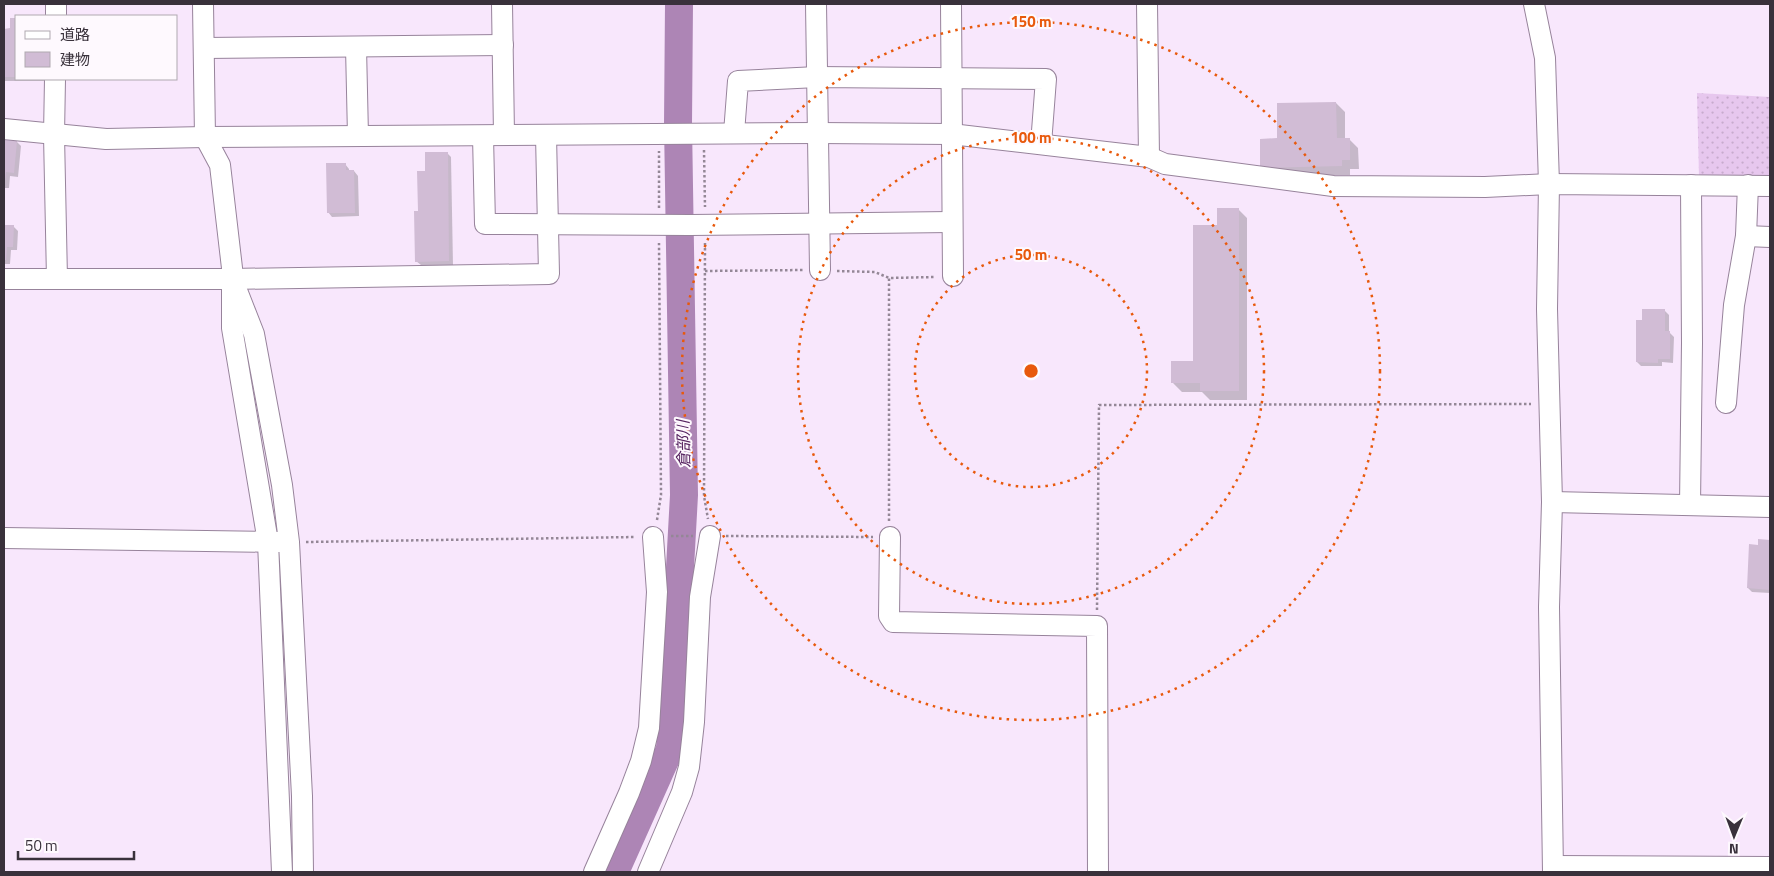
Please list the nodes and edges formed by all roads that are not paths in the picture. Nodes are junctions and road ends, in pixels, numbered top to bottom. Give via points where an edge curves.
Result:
1 (204, 4) edge
2 (502, 4) edge
3 (816, 4) edge
4 (951, 4) edge
5 (1147, 4) edge
6 (1534, 4) edge
7 (503, 45) junction
8 (356, 47) junction
9 (204, 48) junction
10 (817, 77) junction
11 (951, 78) junction
12 (55, 80) edge
13 (4, 129) edge
14 (734, 133) junction
15 (818, 133) junction
16 (951, 134) junction
17 (54, 135) junction
18 (504, 135) junction
19 (546, 135) junction
20 (206, 136) junction
21 (358, 136) junction
22 (483, 136) junction
23 (1041, 144) junction
24 (1149, 157) junction
25 (1549, 184) junction
26 (1691, 185) junction
27 (1748, 185) junction
28 (1770, 186) edge
29 (951, 222) junction
30 (549, 224) junction
31 (819, 224) junction
32 (1746, 236) junction
33 (1770, 237) edge
34 (820, 270) road end
35 (953, 276) road end
36 (4, 279) edge
37 (57, 279) junction
38 (232, 279) junction
39 (1726, 403) dead end
40 (1552, 502) junction
41 (1690, 506) junction
42 (1770, 507) edge
43 (704, 536) road end
44 (657, 537) road end
45 (890, 537) road end
46 (4, 538) edge
47 (268, 542) junction
48 (289, 542) junction
49 (1770, 867) edge
50 (1553, 869) edge
51 (282, 872) edge
52 (303, 872) edge
53 (594, 872) edge
54 (648, 872) edge
55 (1098, 872) edge

1 - 9 street
2 - 7 street
3 - 10 street
4 - 11 street
5 - 24 street
6 - 25 street via 1545,58
7 - 8 street
7 - 18 street
8 - 9 street
8 - 21 street
9 - 20 street
10 - 11 street
10 - 14 street via 738,81
10 - 15 street
11 - 16 street
11 - 23 street via 1046,79
12 - 17 street
13 - 17 street
14 - 15 street
14 - 19 street
15 - 16 street
15 - 31 street
16 - 23 street
16 - 29 street
17 - 20 street via 106,139
17 - 37 street
18 - 19 street
18 - 22 street
19 - 30 street
20 - 21 street
20 - 38 street via 220,166
21 - 22 street
22 - 30 street via 485,224
23 - 24 street
24 - 25 street via 1165,164 1333,186
25 - 26 street
25 - 40 street via 1547,309
26 - 27 street
26 - 41 street
27 - 28 street
27 - 32 street
29 - 31 street
29 - 35 street
30 - 31 street
30 - 38 street via 549,274
31 - 34 street
32 - 33 street
32 - 39 street via 1734,305
36 - 37 street
37 - 38 street
38 - 47 street via 232,328
38 - 48 street via 254,334 282,485
40 - 41 street
40 - 50 street via 1549,607
41 - 42 street
43 - 54 street via 689,767 682,792
44 - 53 street via 649,728 629,793
45 - 55 street via 889,616 893,622 1096,626
46 - 47 street
47 - 48 street
47 - 51 street
48 - 52 street
49 - 50 street

